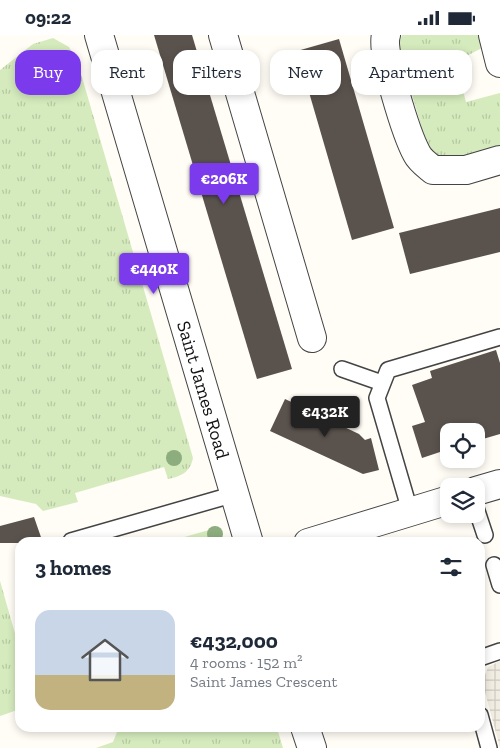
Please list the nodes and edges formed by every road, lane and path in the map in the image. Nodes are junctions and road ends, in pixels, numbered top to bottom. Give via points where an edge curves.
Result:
1 (99, 35) edge
2 (223, 35) edge
3 (386, 35) edge
4 (493, 35) edge
5 (500, 63) edge
6 (500, 160) edge
7 (500, 337) edge
8 (312, 338) dead end
9 (342, 369) dead end
10 (382, 383) junction
11 (500, 484) edge
12 (485, 488) edge
13 (235, 494) junction
14 (440, 502) edge
15 (410, 511) junction
16 (481, 523) edge
17 (485, 535) dead end
18 (86, 537) edge
19 (247, 537) edge
20 (327, 537) edge
21 (494, 565) dead end
22 (500, 585) edge
23 (500, 651) edge
24 (485, 656) edge
25 (307, 732) edge
26 (485, 732) edge
27 (312, 748) edge
28 (489, 748) edge

1 - 13 street, Saint James Road
2 - 8 street
3 - 6 street via 389,67 406,133 418,156 433,170 466,170
4 - 5 street
7 - 10 lane via 388,370
9 - 10 lane
10 - 15 lane via 377,398
11 - 12 street
13 - 18 lane
13 - 19 street, Saint James Road
14 - 15 street
15 - 20 street
16 - 17 lane
21 - 22 lane
23 - 24 lane
25 - 27 street
26 - 28 lane

